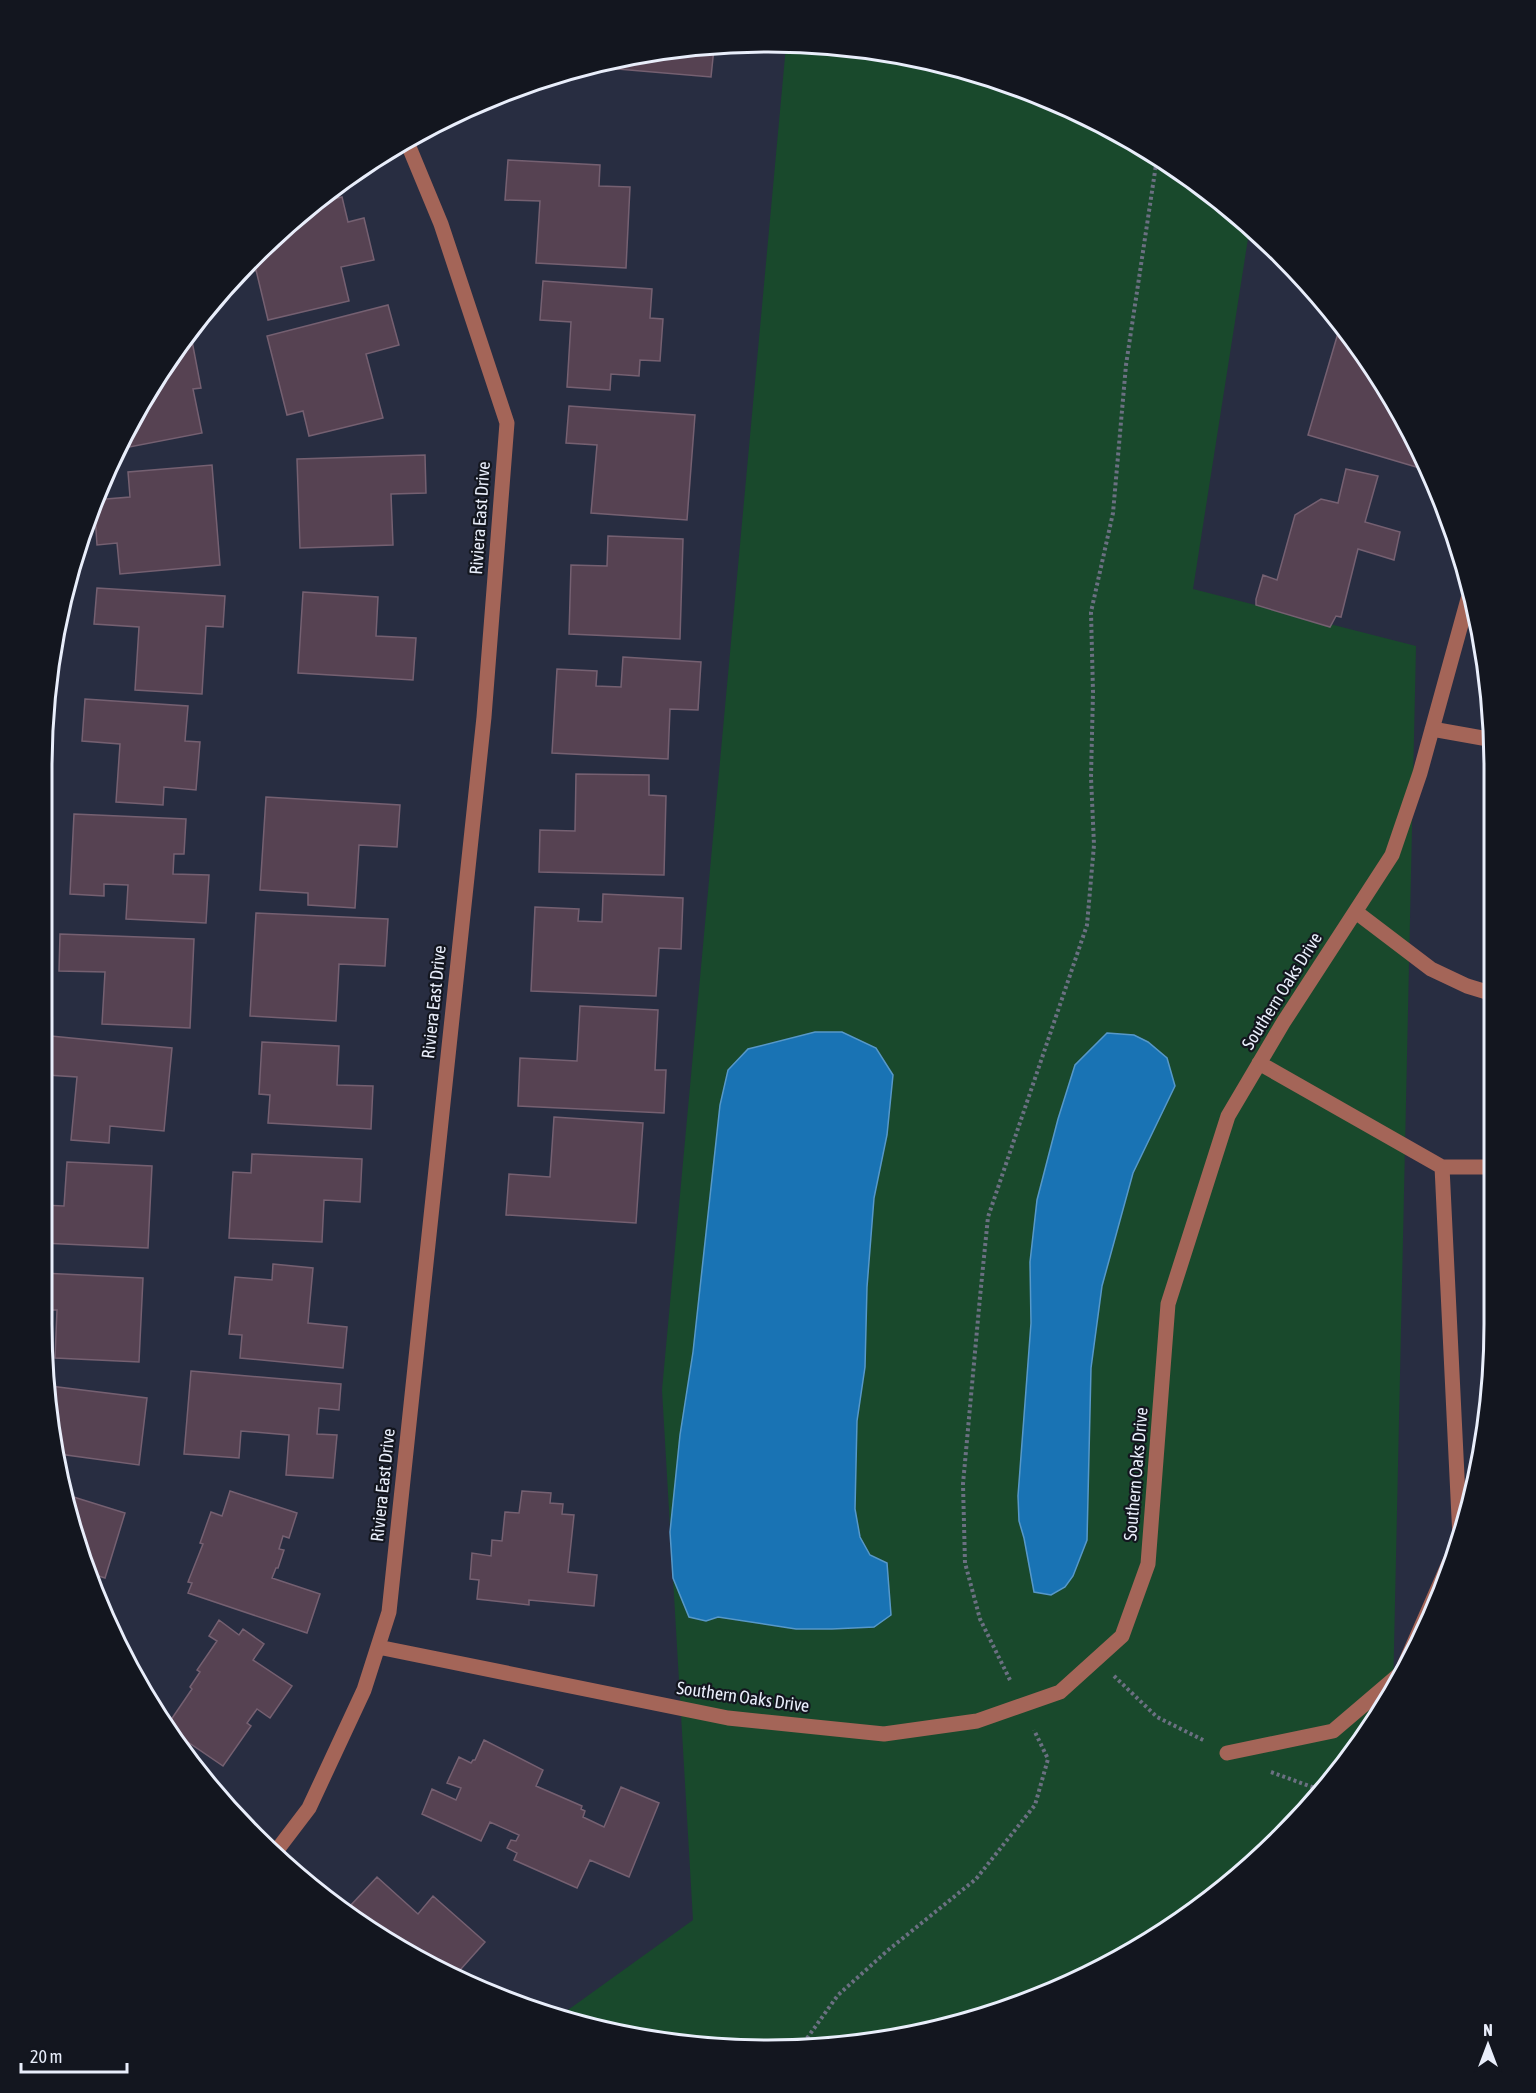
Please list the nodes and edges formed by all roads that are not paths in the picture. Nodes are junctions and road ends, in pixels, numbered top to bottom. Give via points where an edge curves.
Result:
1 (410, 148) edge
2 (1465, 609) edge
3 (1432, 729) junction
4 (1483, 738) edge
5 (1356, 912) junction
6 (1484, 991) edge
7 (1259, 1063) junction
8 (1442, 1167) junction
9 (1484, 1167) edge
10 (1459, 1511) edge
11 (378, 1647) junction
12 (1387, 1685) edge
13 (1227, 1753) road end
14 (279, 1847) edge

1 - 11 street, Riviera East Drive via 441,224 507,423 484,717 432,1212 389,1612
2 - 3 street, Southern Oaks Drive
3 - 4 street
3 - 5 street, Southern Oaks Drive via 1392,855
5 - 6 street via 1431,969
5 - 7 street, Southern Oaks Drive
7 - 8 street
7 - 11 street, Southern Oaks Drive via 1228,1116 1168,1304 1148,1564 1122,1636 1060,1692 977,1721 884,1734 728,1718
8 - 9 street
8 - 10 street
11 - 14 street, Riviera East Drive via 364,1690 309,1808
12 - 13 street via 1333,1731

